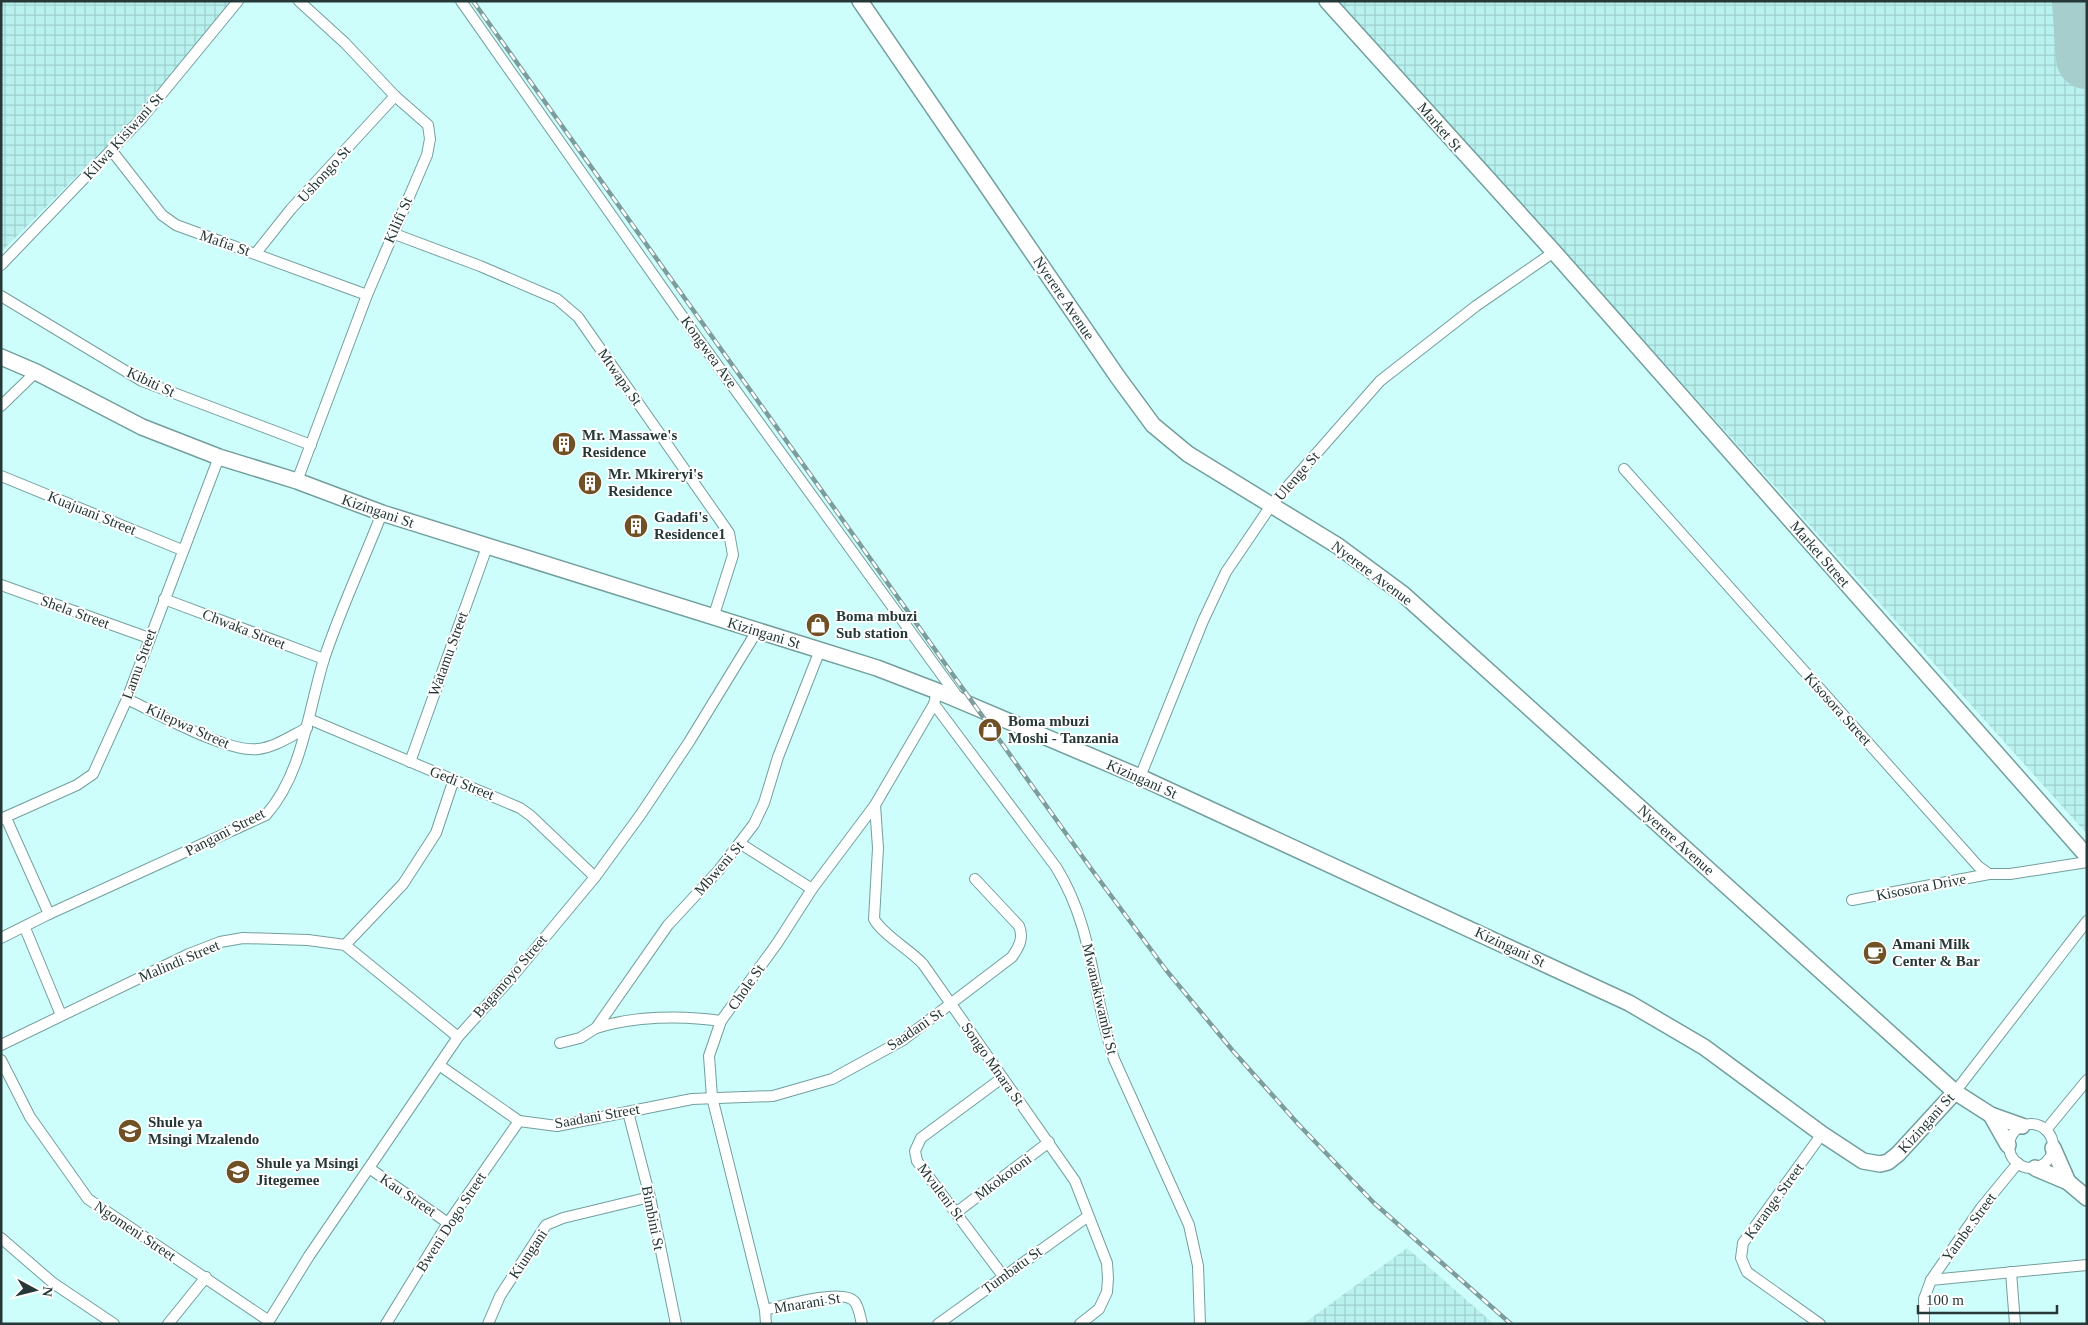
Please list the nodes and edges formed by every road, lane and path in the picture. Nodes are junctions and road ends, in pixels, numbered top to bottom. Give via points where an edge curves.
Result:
1 (238, 1) edge
2 (300, 1) edge
3 (460, 1) edge
4 (860, 1) edge
5 (1327, 1) edge
6 (395, 96) junction
7 (112, 151) junction
8 (392, 234) junction
9 (1554, 252) junction
10 (256, 253) junction
11 (1, 265) edge
12 (367, 295) junction
13 (1, 296) edge
14 (1, 357) edge
15 (36, 372) junction
16 (1, 406) edge
17 (311, 446) junction
18 (219, 457) junction
19 (1624, 469) dead end
20 (1, 476) edge
21 (297, 481) junction
22 (1272, 504) junction
23 (382, 514) junction
24 (487, 546) junction
25 (182, 550) junction
26 (1, 585) edge
27 (164, 599) junction
28 (713, 618) junction
29 (757, 631) junction
30 (149, 638) junction
31 (820, 650) junction
32 (324, 659) junction
33 (936, 698) junction
34 (127, 699) junction
35 (961, 701) junction
36 (308, 724) junction
37 (410, 762) junction
38 (1140, 777) junction
39 (454, 779) junction
40 (875, 805) junction
41 (3, 818) edge
42 (741, 844) junction
43 (2087, 856) edge
44 (2087, 862) edge
45 (1989, 874) junction
46 (595, 877) junction
47 (975, 879) dead end
48 (812, 889) junction
49 (1852, 900) dead end
50 (49, 914) junction
51 (2087, 921) edge
52 (25, 928) junction
53 (1, 938) edge
54 (345, 945) junction
55 (951, 1005) junction
56 (61, 1015) junction
57 (721, 1021) junction
58 (596, 1028) junction
59 (458, 1037) junction
60 (560, 1043) dead end
61 (1, 1045) edge
62 (1, 1060) edge
63 (439, 1065) junction
64 (1002, 1078) junction
65 (2087, 1080) edge
66 (1955, 1092) junction
67 (712, 1097) junction
68 (628, 1112) junction
69 (1991, 1115) junction
70 (519, 1121) junction
71 (2022, 1126) junction
72 (2046, 1130) junction
73 (1822, 1134) junction
74 (1049, 1142) junction
75 (2008, 1145) junction
76 (2053, 1148) junction
77 (2018, 1163) junction
78 (368, 1168) junction
79 (2035, 1168) junction
80 (2068, 1182) junction
81 (650, 1197) junction
82 (2087, 1198) edge
83 (957, 1212) junction
84 (1087, 1218) junction
85 (448, 1223) junction
86 (1, 1238) edge
87 (2087, 1265) edge
88 (2011, 1272) junction
89 (1002, 1276) junction
90 (206, 1277) junction
91 (1931, 1280) junction
92 (765, 1310) junction
93 (268, 1322) edge
94 (114, 1324) edge
95 (168, 1324) edge
96 (386, 1324) edge
97 (488, 1324) edge
98 (676, 1324) edge
99 (766, 1324) edge
100 (862, 1324) edge
101 (938, 1324) edge
102 (1080, 1324) edge
103 (1200, 1324) edge
104 (1820, 1324) edge
105 (1924, 1324) edge
106 (2015, 1324) edge

1 - 7 street, Kilwa Kisiwani St
2 - 6 street, Kilifi St
3 - 35 street, Kongwea Ave
4 - 22 street, Nyerere Avenue via 1153,424 1188,454
5 - 9 street, Market St
6 - 8 street, Kilifi St via 428,125 430,138 427,155
6 - 10 street, Ushongo St via 291,209
7 - 10 street, Mafia St via 162,215 176,225
7 - 11 street, Kilwa Kisiwani St
8 - 12 street, Kilifi St
8 - 28 street, Mtwapa St via 557,299 578,317 729,533 734,555
9 - 22 street, Ulenge St via 1476,306 1380,381
9 - 43 street, Market Street
10 - 12 street, Mafia St
12 - 17 street, Kilifi St
13 - 17 street, Kibiti St via 142,381
14 - 15 street, Kizingani St
15 - 16 street
15 - 18 street, Kizingani St via 142,427
17 - 21 street, Kilifi St
18 - 21 street, Kizingani St
18 - 25 street, Lamu Street
19 - 45 street, Kisosora Street via 1978,866
20 - 25 street, Kuajuani Street
21 - 23 street, Kizingani St
22 - 38 street, Ulenge St via 1226,572
22 - 66 street, Nyerere Avenue via 1338,546 1403,594
23 - 24 street, Kizingani St
23 - 32 street, Pangani Street
24 - 28 street, Kizingani St
24 - 37 street, Watamu Street
25 - 27 street, Lamu Street
26 - 30 street, Shela Street
27 - 30 street, Lamu Street
27 - 32 street, Chwaka Street
28 - 29 street, Kizingani St
29 - 31 street, Kizingani St
29 - 46 street, Bagamoyo Street via 689,742
30 - 34 street, Lamu Street
31 - 33 street, Kizingani St via 877,668
31 - 42 street, Mbweni St via 778,757 764,803
32 - 36 street, Pangani Street
33 - 35 street, Kizingani St
33 - 40 street, Chole St
33 - 103 street, Mwanakiwambi St via 1071,890 1093,964 1106,1036 1114,1059 1191,1232 1198,1266
34 - 36 street, Kilepwa Street via 244,750 268,747
34 - 41 street, Lamu Street via 92,774 77,785
35 - 38 street, Kizingani St
36 - 37 street, Gedi Street
36 - 50 street, Pangani Street via 283,791 266,815
37 - 39 street, Gedi Street
38 - 73 street, Kizingani St via 1629,1003 1704,1047
39 - 46 street, Gedi Street via 520,808
39 - 54 street via 436,833 408,877
40 - 48 street, Chole St
40 - 55 street, Songo Mnara St via 878,848 874,918 878,926 923,964
41 - 50 street
42 - 48 street
42 - 58 street, Mbweni St via 668,925
44 - 45 street via 2010,874
45 - 49 street, Kisosora Drive
46 - 59 street, Bagamoyo Street
47 - 55 street, Saadani St via 1022,933 1012,957
48 - 57 street, Chole St
50 - 52 street, Pangani Street
51 - 66 street, Kizingani St
52 - 53 street, Pangani Street
52 - 56 street
54 - 56 street, Malindi Street via 255,938 220,942
54 - 59 street
55 - 64 street, Songo Mnara St
55 - 67 street, Saadani St via 903,1040 832,1079 773,1096
56 - 61 street, Malindi Street
57 - 58 street via 705,1018 652,1019 611,1023
57 - 67 street, Chole St via 709,1056
58 - 60 street, Mbweni St via 580,1038
59 - 63 street, Bagamoyo Street
62 - 90 street, Ngomeni Street via 30,1116 88,1199
63 - 70 street, Saadani Street
63 - 78 street, Bagamoyo Street
64 - 74 street, Songo Mnara St
64 - 83 street, Mvuleni St via 921,1138 915,1151 918,1161
65 - 72 street
66 - 69 street, Nyerere Avenue
66 - 73 street, Kizingani St via 1898,1154 1880,1164 1863,1161
67 - 68 street, Saadani Street
67 - 92 street, Chole St
68 - 70 street, Saadani Street via 557,1126
68 - 81 street, Bimbini St
69 - 71 street
69 - 75 street
70 - 85 street, Bweni Dogo Street
71 - 72 street via 2035,1124
71 - 75 street via 2013,1133
72 - 76 street via 2052,1138
73 - 104 street, Karange Street via 1743,1243 1741,1258 1747,1272
74 - 83 street, Mkokotoni
74 - 84 street, Songo Mnara St via 1074,1181
75 - 77 street via 2011,1156
76 - 79 street via 2044,1165
76 - 80 street
77 - 79 street via 2026,1168
77 - 91 street, Yambe Street
78 - 85 street, Kau Street
78 - 93 street, Bagamoyo Street
79 - 80 street
80 - 82 street
81 - 97 street, Kiungani via 546,1225 500,1296
81 - 98 street, Bimbini St
83 - 89 street, Mvuleni St
84 - 89 street, Tumbatu St
84 - 102 street, Songo Mnara St via 1107,1263 1108,1278 1107,1292 1099,1309
85 - 96 street, Bweni Dogo Street
86 - 94 street via 53,1283
87 - 88 street
88 - 91 street
88 - 106 street
89 - 101 street, Tumbatu St
90 - 93 street, Ngomeni Street
90 - 95 street
91 - 105 street, Yambe Street via 1924,1299
92 - 99 street, Chole St
92 - 100 street, Mnarani St via 834,1296 848,1297 855,1302

